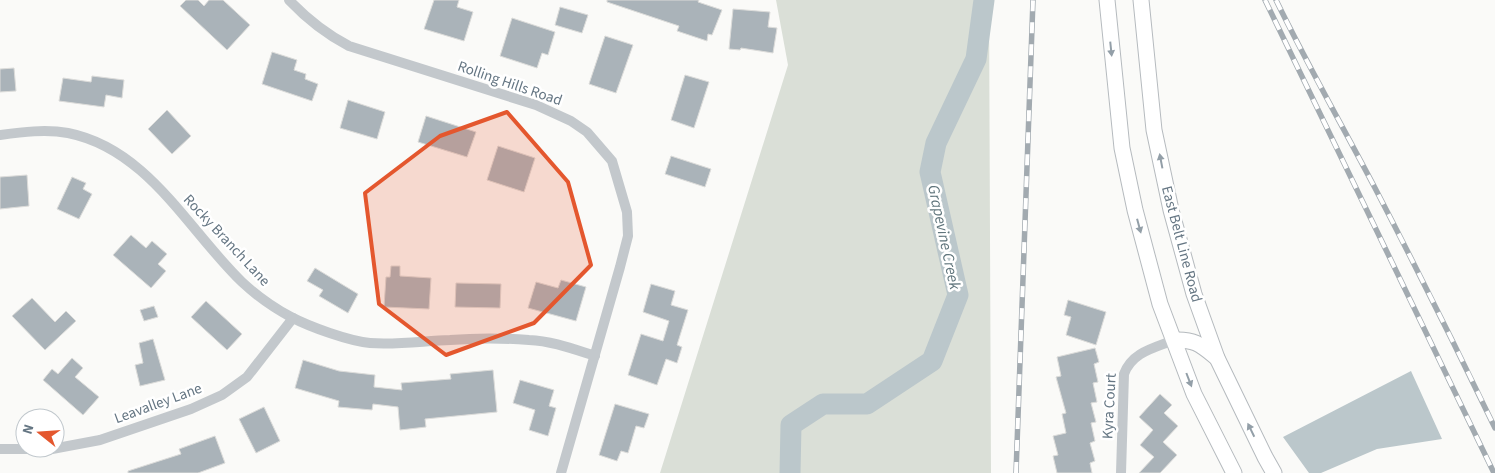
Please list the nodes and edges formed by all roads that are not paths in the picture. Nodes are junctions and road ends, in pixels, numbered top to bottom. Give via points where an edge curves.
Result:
1 (289, 0) edge
2 (1107, 0) edge
3 (1141, 0) edge
4 (0, 135) edge
5 (293, 318) junction
6 (1174, 340) junction
7 (595, 356) junction
8 (1217, 358) junction
9 (0, 449) edge
10 (561, 473) edge
11 (1121, 473) edge
12 (1234, 473) edge
13 (1274, 473) edge

1 - 7 street, Rolling Hills Road via 322,30 349,46 536,105 571,121 587,132 612,161 627,212 628,236
2 -> 6 main road via 1122,148 1160,304
8 -> 3 main road, East Belt Line Road via 1194,294 1170,210 1154,130
4 - 5 street, Rocky Branch Lane via 26,131 67,133 118,153 148,176 242,282 261,299
5 - 7 street, Rocky Branch Lane via 369,343 495,338 552,342
5 - 9 street, Leavalley Lane via 247,377 222,395 100,440 52,449
6 - 8 main road via 1197,342
6 - 11 street, Kyra Court via 1136,356 1127,366 1124,374
6 -> 12 main road via 1194,394
7 - 10 street, Rolling Hills Road
13 -> 8 main road, East Belt Line Road

